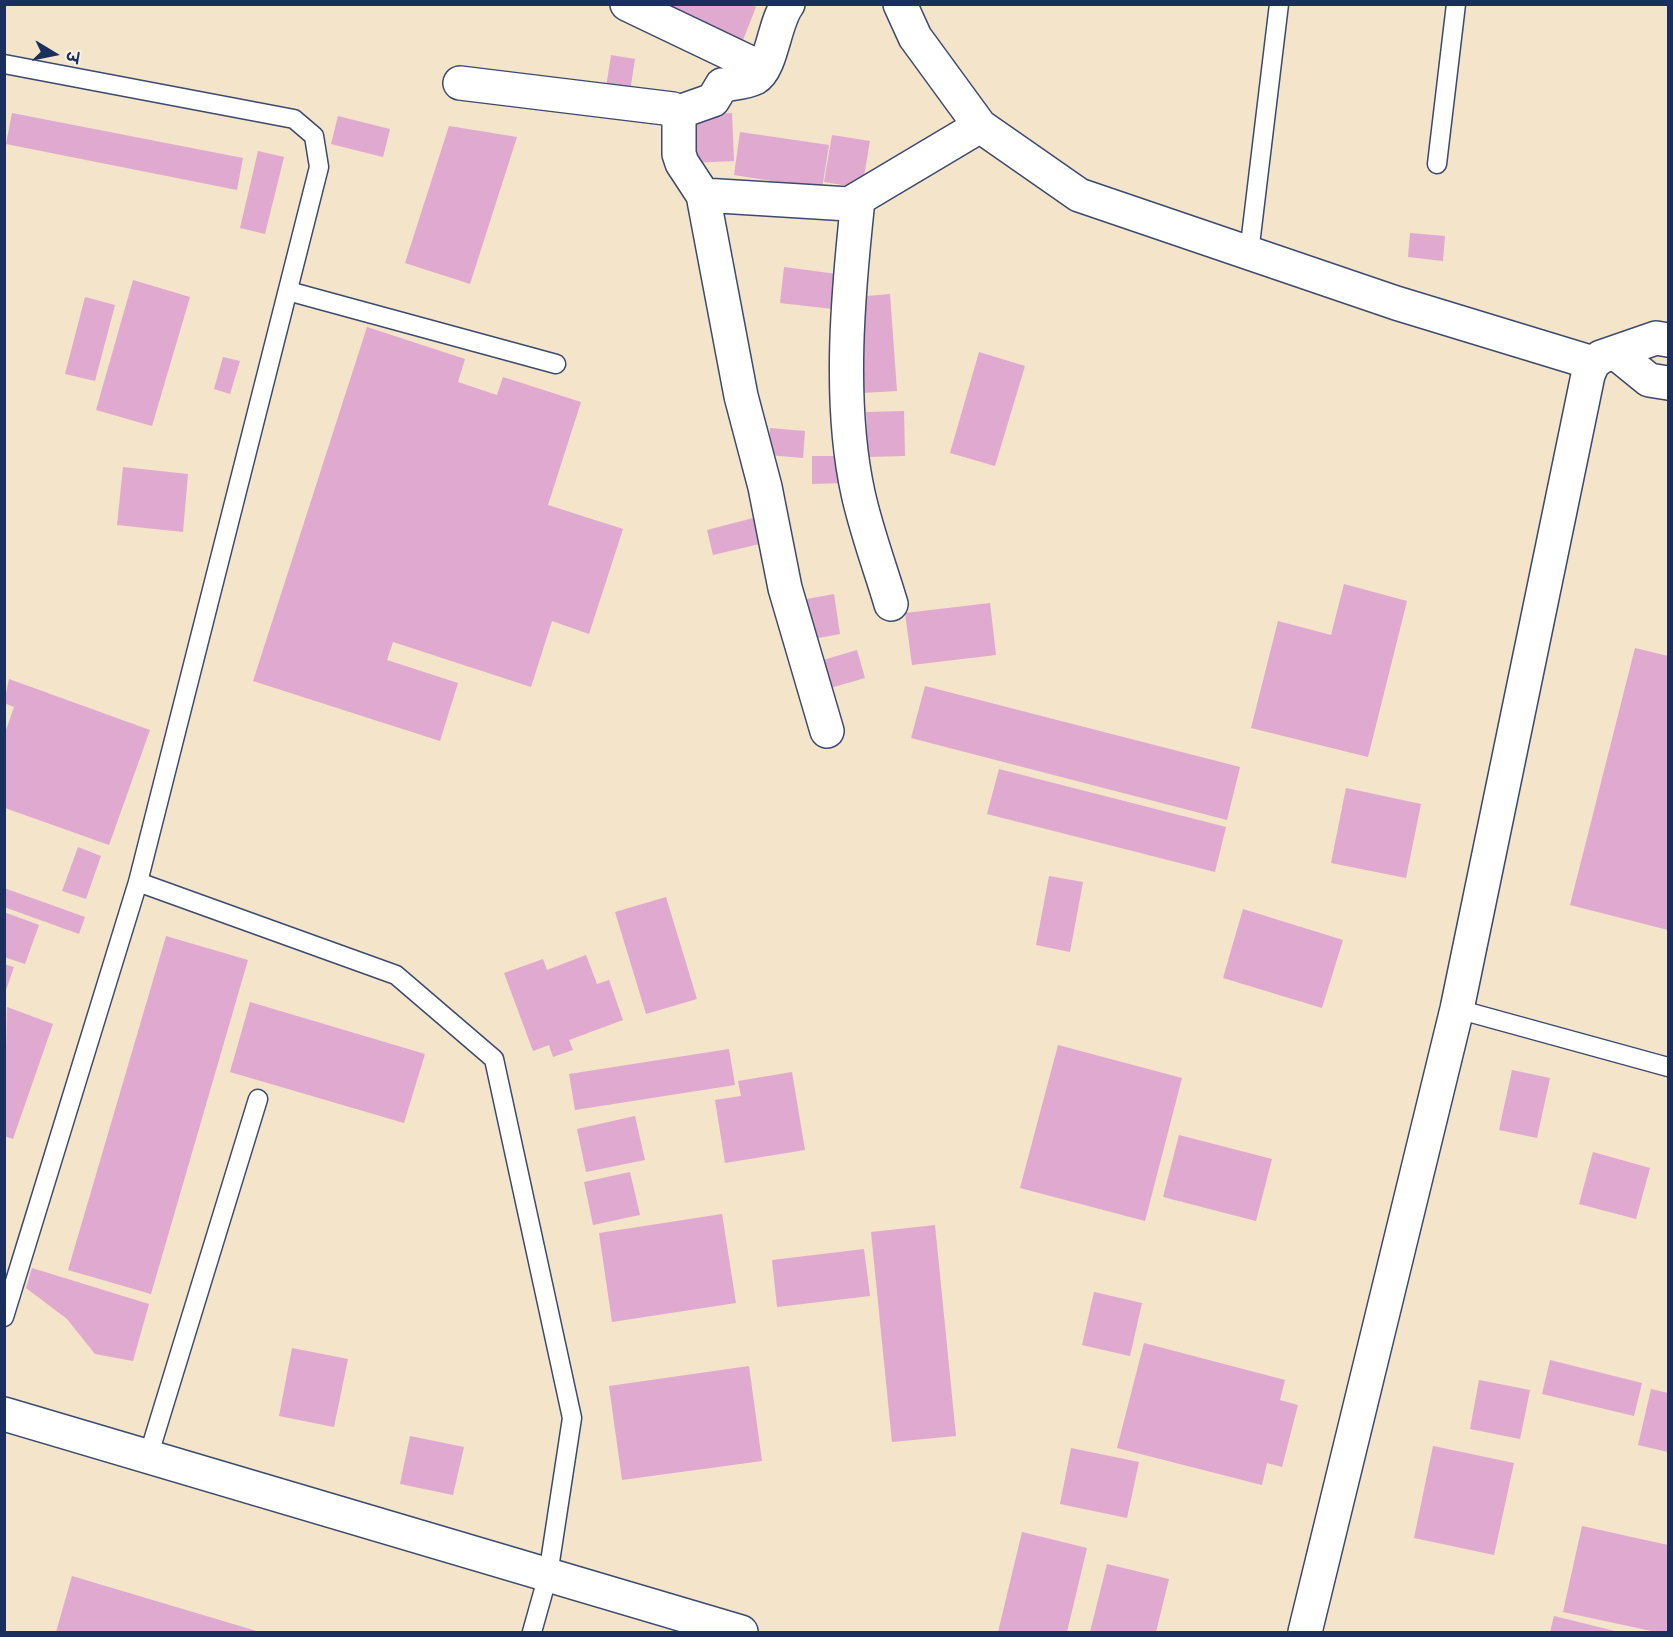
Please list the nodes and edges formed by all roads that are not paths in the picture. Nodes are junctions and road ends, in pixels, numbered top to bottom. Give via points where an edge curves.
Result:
1 (627, 4) edge
2 (788, 4) edge
3 (900, 4) edge
4 (1279, 4) edge
5 (1456, 4) edge
6 (4, 64) edge
7 (763, 69) junction
8 (460, 83) dead end
9 (679, 112) junction
10 (980, 126) junction
11 (1437, 164) dead end
12 (704, 195) junction
13 (858, 200) junction
14 (1249, 253) junction
15 (288, 291) junction
16 (1668, 340) edge
17 (1605, 359) junction
18 (556, 364) dead end
19 (1668, 383) edge
20 (891, 604) dead end
21 (827, 731) dead end
22 (138, 882) junction
23 (1457, 1009) junction
24 (1668, 1067) edge
25 (258, 1099) dead end
26 (4, 1317) edge
27 (4, 1414) edge
28 (148, 1457) junction
29 (548, 1575) junction
30 (532, 1632) edge
31 (741, 1632) edge
32 (1305, 1632) edge

1 - 7 street
2 - 7 street
3 - 10 street via 915,37
4 - 14 lane
5 - 11 lane
6 - 15 lane via 294,119 314,135 319,167
7 - 9 street via 749,80 722,85 709,102
8 - 9 street
9 - 12 street via 679,154
10 - 13 street
10 - 14 street via 1079,195
12 - 13 street via 849,204
12 - 21 street via 741,396 785,588
13 - 20 street via 848,348 850,435 858,493
14 - 17 street via 1396,303
15 - 18 lane
15 - 22 lane
16 - 17 street via 1656,338
17 - 19 street via 1648,380
17 - 23 street via 1587,375
22 - 26 lane
22 - 29 lane via 396,975 494,1059 572,1418
23 - 24 lane
23 - 32 street
25 - 28 lane
27 - 28 street
28 - 29 street
29 - 30 lane
29 - 31 street

